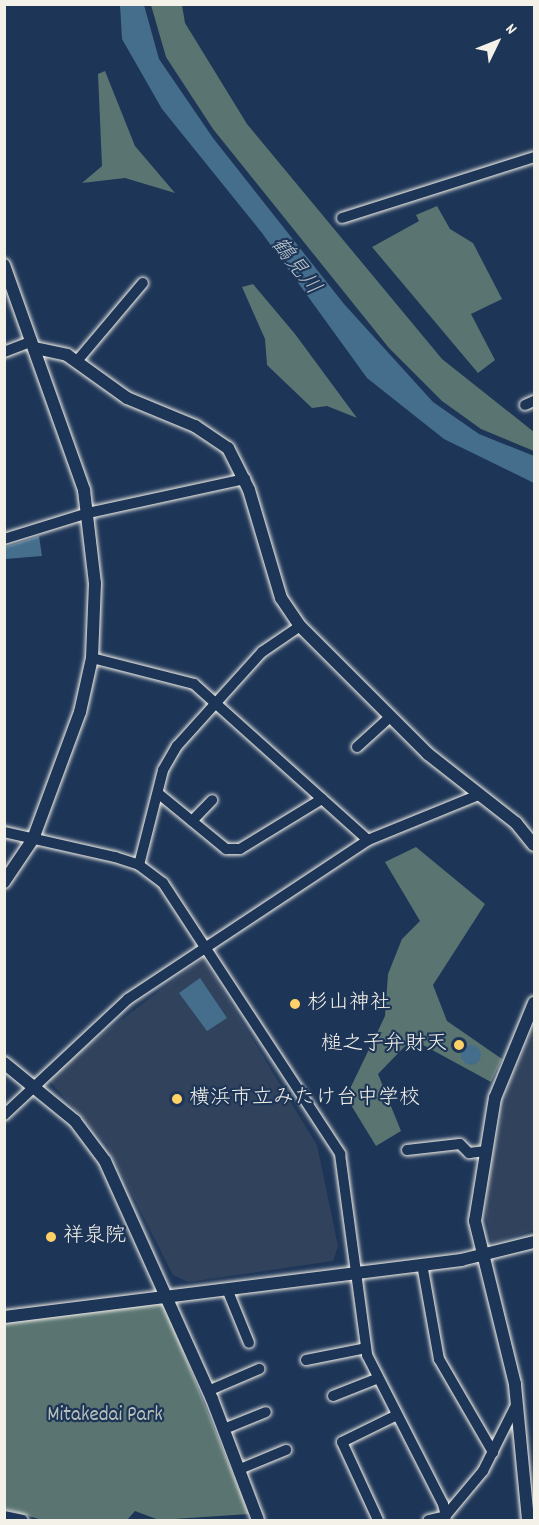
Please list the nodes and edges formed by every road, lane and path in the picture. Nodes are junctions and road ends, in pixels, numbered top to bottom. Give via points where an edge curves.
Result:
1 (534, 160) edge
2 (342, 218) dead end
3 (4, 265) edge
4 (143, 283) dead end
5 (34, 345) junction
6 (4, 352) edge
7 (77, 361) junction
8 (245, 479) junction
9 (88, 513) junction
10 (4, 539) edge
11 (300, 626) junction
12 (92, 658) junction
13 (216, 702) junction
14 (390, 717) junction
15 (357, 747) dead end
16 (159, 794) junction
17 (476, 796) junction
18 (322, 799) junction
19 (212, 800) dead end
20 (192, 821) junction
21 (4, 832) edge
22 (33, 839) junction
23 (368, 840) junction
24 (534, 845) edge
25 (139, 865) junction
26 (4, 882) edge
27 (208, 946) junction
28 (534, 1003) edge
29 (4, 1063) edge
30 (34, 1084) junction
31 (4, 1115) edge
32 (407, 1150) dead end
33 (486, 1151) junction
34 (534, 1242) edge
35 (481, 1257) junction
36 (422, 1264) junction
37 (355, 1273) junction
38 (227, 1289) junction
39 (167, 1297) junction
40 (4, 1317) edge
41 (249, 1343) dead end
42 (366, 1348) junction
43 (306, 1360) dead end
44 (259, 1369) dead end
45 (376, 1379) junction
46 (208, 1391) junction
47 (333, 1396) dead end
48 (515, 1407) junction
49 (266, 1412) dead end
50 (394, 1416) junction
51 (224, 1429) junction
52 (286, 1450) dead end
53 (493, 1452) junction
54 (240, 1469) junction
55 (4, 1516) edge
56 (444, 1518) edge
57 (23, 1521) edge
58 (258, 1521) edge
59 (378, 1521) edge
60 (428, 1521) edge
61 (528, 1521) edge

1 - 2 street
3 - 5 street
4 - 7 street
5 - 6 street
5 - 7 street
5 - 9 street
7 - 8 street via 127,398 215,437 233,454
8 - 9 street
8 - 11 street via 281,598
9 - 10 street
9 - 12 street via 95,584
11 - 13 street via 262,652
11 - 14 street
12 - 13 street via 174,674
12 - 22 street via 61,773
13 - 16 street via 177,746 163,770
13 - 18 street
14 - 15 street
14 - 17 street
16 - 20 street
16 - 25 street
17 - 23 street
17 - 24 street via 516,823
18 - 20 street via 240,849 226,849
18 - 23 street
19 - 20 street
21 - 22 street
22 - 25 street
22 - 26 street
23 - 27 street
25 - 27 street via 173,894
27 - 30 street via 128,999
27 - 37 street via 340,1154
28 - 33 street via 495,1098
29 - 30 street
30 - 31 street
30 - 39 street via 75,1121 105,1161
32 - 33 street via 460,1144 469,1153
33 - 35 street via 475,1221
34 - 35 street
35 - 36 street
35 - 48 street via 516,1384
36 - 37 street
36 - 53 street via 439,1359
37 - 38 street
37 - 42 street
38 - 39 street
38 - 41 street
39 - 40 street
39 - 46 street
42 - 43 street
42 - 45 street
44 - 46 street
45 - 47 street
45 - 50 street
46 - 51 street
48 - 53 street
48 - 61 street
49 - 51 street
50 - 56 street
50 - 59 street via 342,1442
51 - 54 street
52 - 54 street
53 - 56 street
54 - 58 street
55 - 57 street
56 - 60 street

